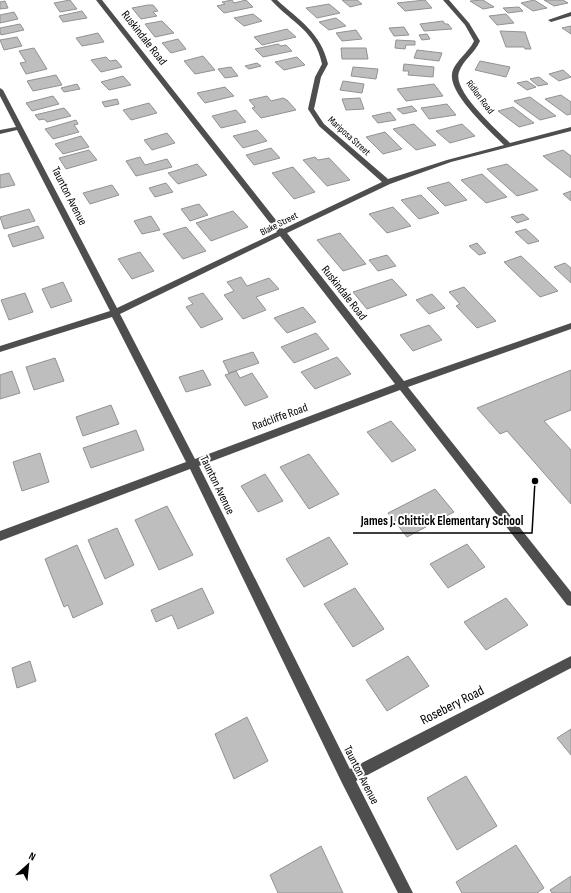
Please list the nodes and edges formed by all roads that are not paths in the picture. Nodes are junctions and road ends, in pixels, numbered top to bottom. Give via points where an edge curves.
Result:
1 (99, 0) edge
2 (274, 0) edge
3 (446, 0) edge
4 (571, 14) edge
5 (551, 20) dead end
6 (0, 90) edge
7 (19, 128) junction
8 (571, 129) edge
9 (0, 132) edge
10 (508, 145) junction
11 (387, 182) junction
12 (282, 233) junction
13 (114, 313) junction
14 (571, 326) edge
15 (0, 349) edge
16 (401, 386) junction
17 (192, 463) junction
18 (0, 536) edge
19 (571, 601) edge
20 (571, 662) edge
21 (347, 778) junction
22 (406, 893) edge

1 - 12 street, Ruskindale Road
2 - 11 street, Mariposa Street via 313,35 322,50 325,64 318,77 311,109 320,125
3 - 10 street, Ridlon Road via 467,24 477,41 474,51 460,65 455,75 458,89
4 - 5 street
6 - 7 street, Taunton Avenue
7 - 9 street
7 - 13 street, Taunton Avenue
8 - 10 street, Blake Street
10 - 11 street, Blake Street via 448,161
11 - 12 street, Blake Street
12 - 13 street, Blake Street
12 - 16 street, Ruskindale Road
13 - 15 street, Blake Street
13 - 17 street, Taunton Avenue
14 - 16 street, Radcliffe Road
16 - 17 street, Radcliffe Road
16 - 19 street, Ruskindale Road
17 - 18 street, Radcliffe Road
17 - 21 street, Taunton Avenue
20 - 21 street, Rosebery Road
21 - 22 street, Taunton Avenue

